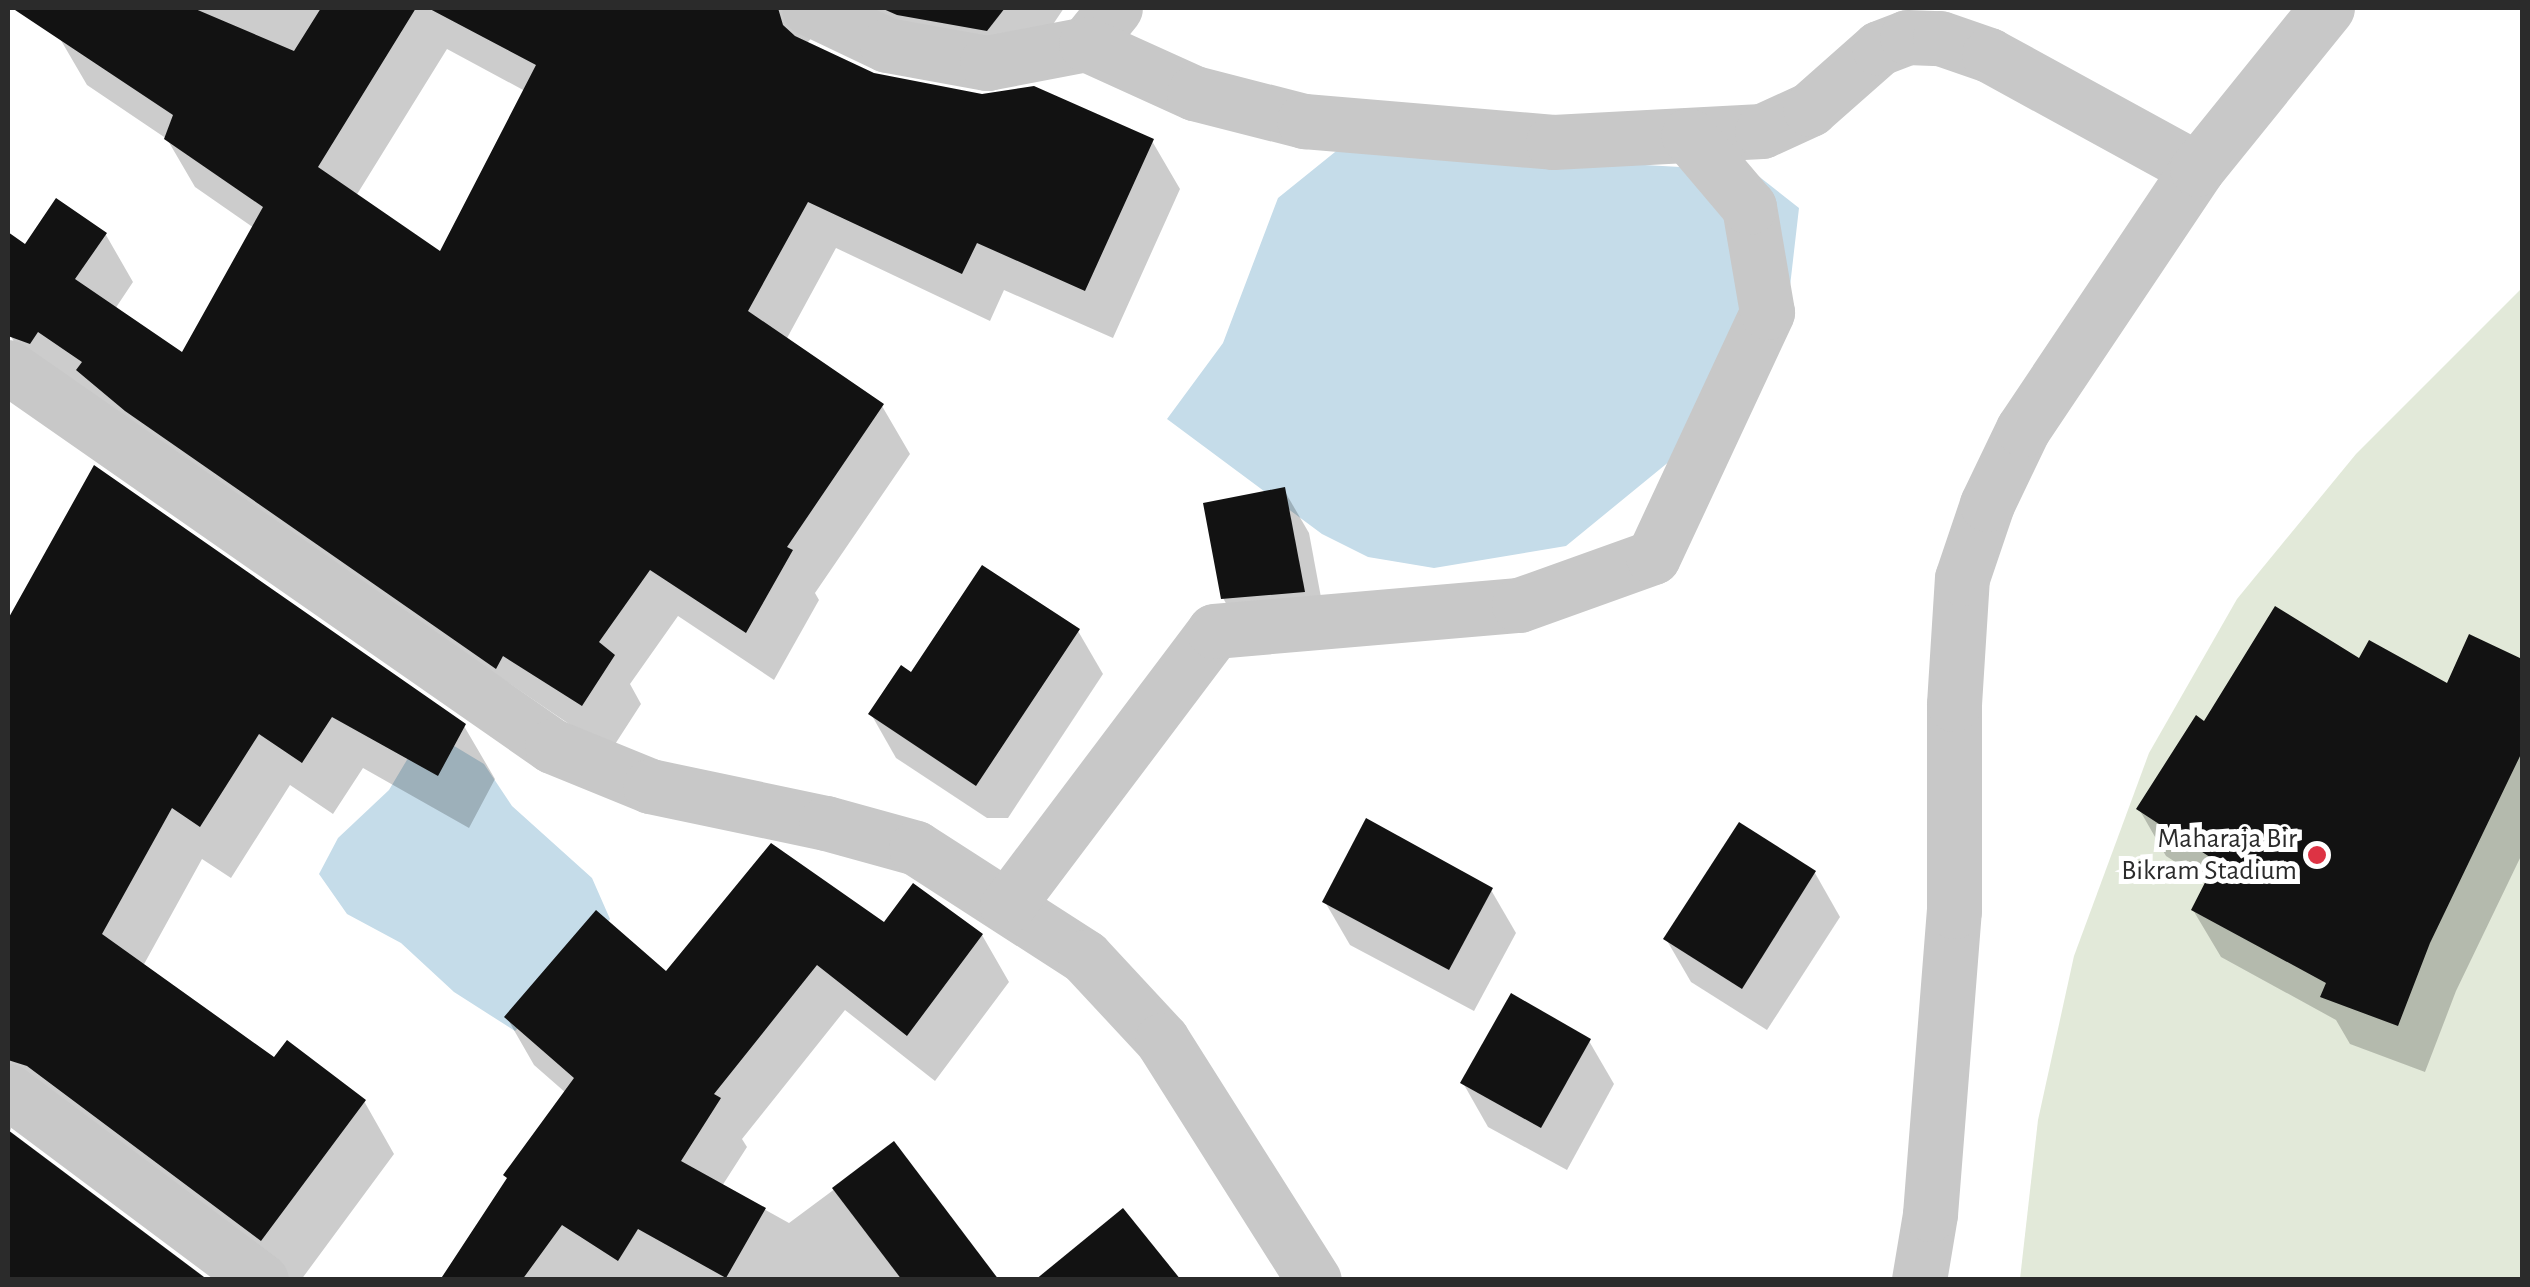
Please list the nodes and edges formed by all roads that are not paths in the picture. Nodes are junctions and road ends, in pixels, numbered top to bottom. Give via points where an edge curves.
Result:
1 (809, 8) edge
2 (2327, 8) edge
3 (1100, 26) edge
4 (1688, 136) junction
5 (2197, 169) junction
6 (8, 367) edge
7 (1007, 906) junction
8 (8, 1092) edge
9 (247, 1275) edge
10 (1314, 1280) edge
11 (1918, 1280) edge

1 - 3 street via 886,45 987,63
2 - 5 street
3 - 4 street via 1194,93 1304,121 1553,142
4 - 5 street via 1762,132 1810,108 1878,48 1907,37 1940,38 1989,55
4 - 7 street via 1749,207 1768,312 1653,556 1519,605 1214,631
5 - 11 street via 2024,429 1987,504 1962,578 1954,911 1930,1214
6 - 7 street via 552,746 650,786 916,848
7 - 10 street via 1086,957 1162,1040
8 - 9 street

